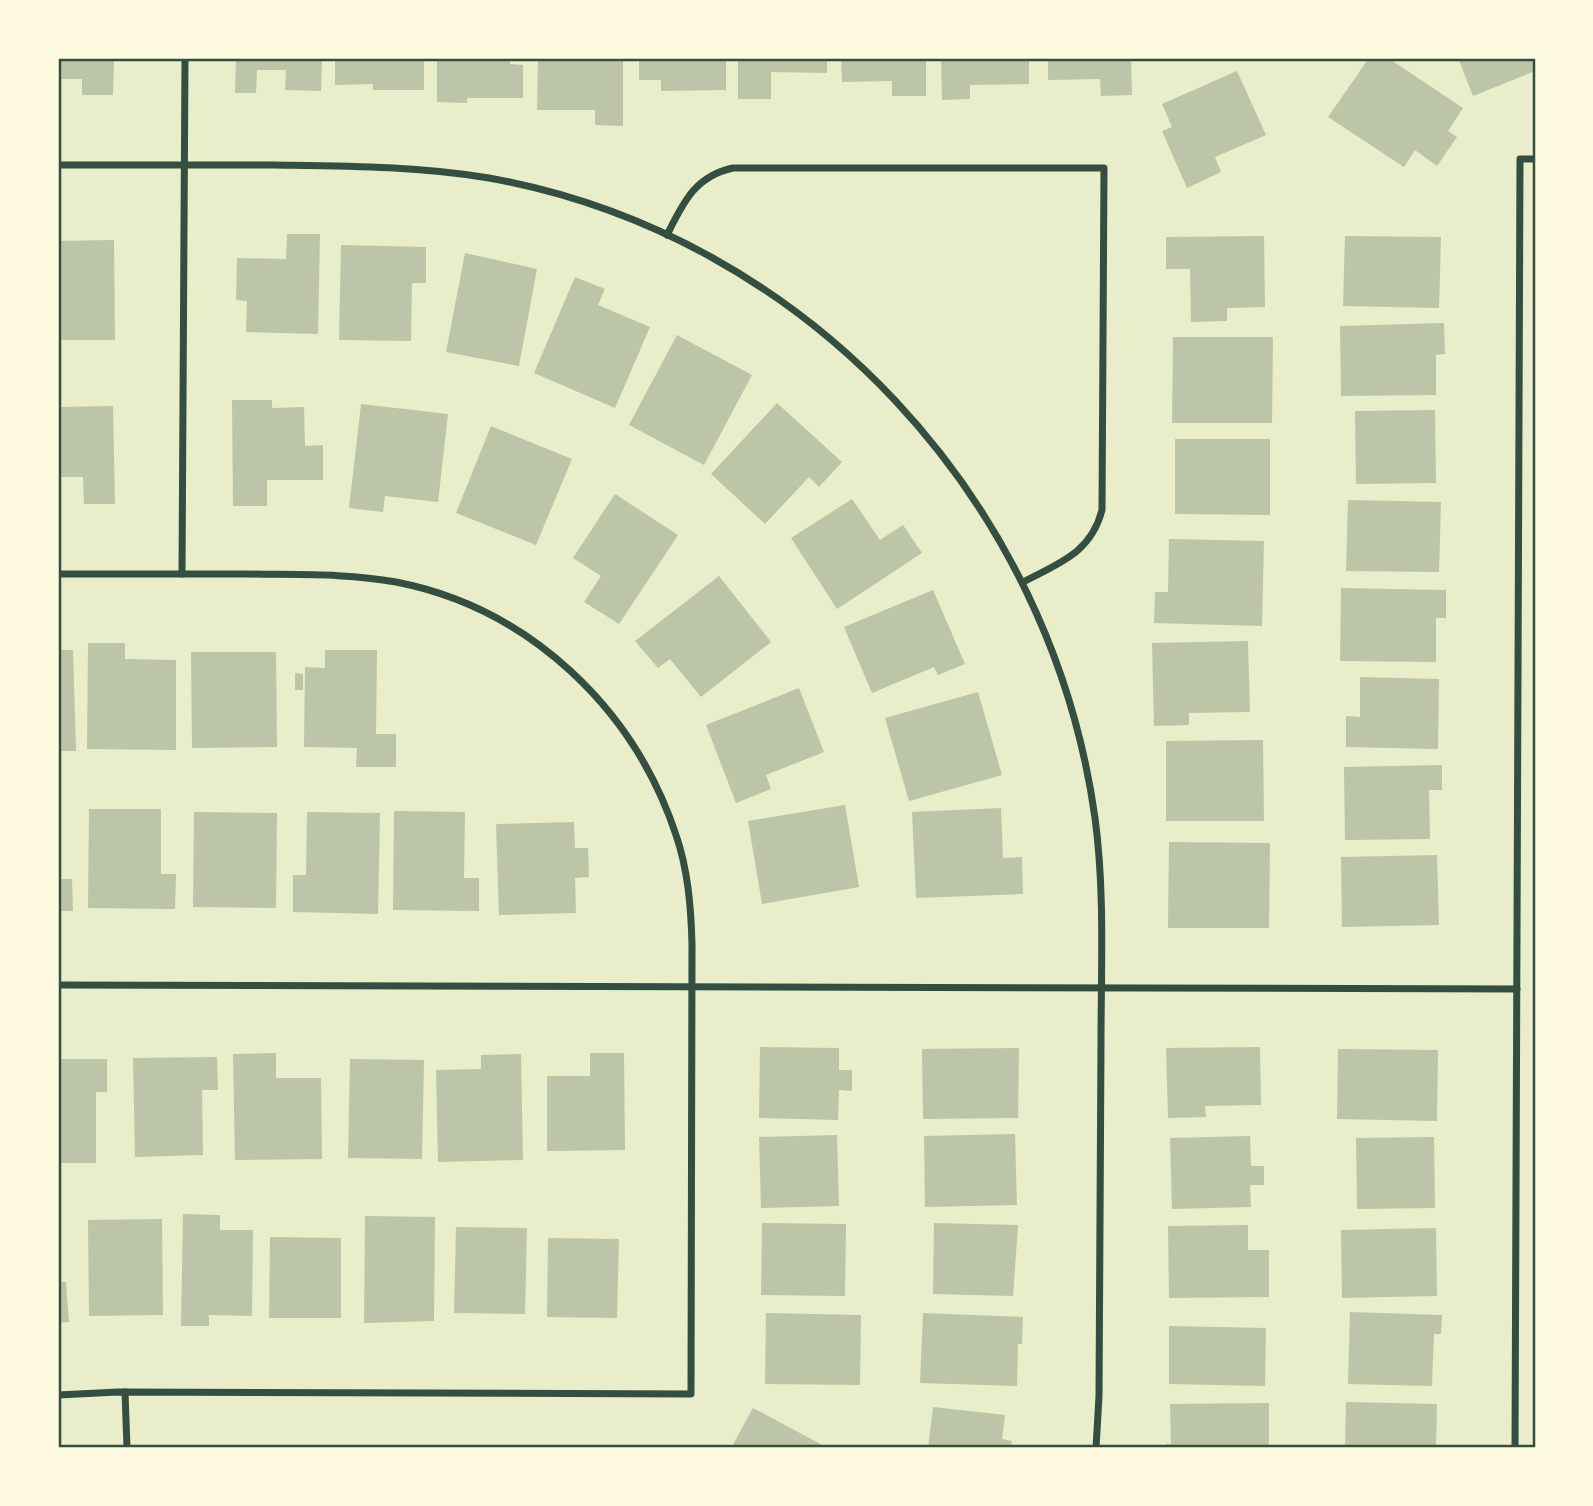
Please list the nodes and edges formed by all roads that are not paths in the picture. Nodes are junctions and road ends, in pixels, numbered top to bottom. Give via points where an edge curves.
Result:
1 (185, 58) edge
2 (1535, 159) edge
3 (58, 165) edge
4 (183, 165) junction
5 (667, 235) junction
6 (58, 574) edge
7 (182, 574) junction
8 (1023, 582) junction
9 (58, 985) edge
10 (692, 985) junction
11 (1101, 986) junction
12 (1517, 989) junction
13 (125, 1392) junction
14 (58, 1395) edge
15 (127, 1448) edge
16 (1096, 1448) edge
17 (1515, 1448) edge

1 - 4 street
2 - 12 street via 1520,159
3 - 4 street
4 - 5 street via 354,166 446,172 581,202
4 - 7 street
5 - 8 street via 756,284 874,378 942,454 979,505
5 - 8 street via 694,188 733,168 1104,168 1102,510 1096,530 1083,547
6 - 7 street
7 - 10 street via 325,575 397,582 466,603 559,659 610,710 665,803 691,908
8 - 11 street via 1061,674 1087,770 1100,869
9 - 10 street
10 - 11 street
10 - 13 street via 691,1394
11 - 12 street
11 - 16 street
12 - 17 street
13 - 14 street
13 - 15 street

